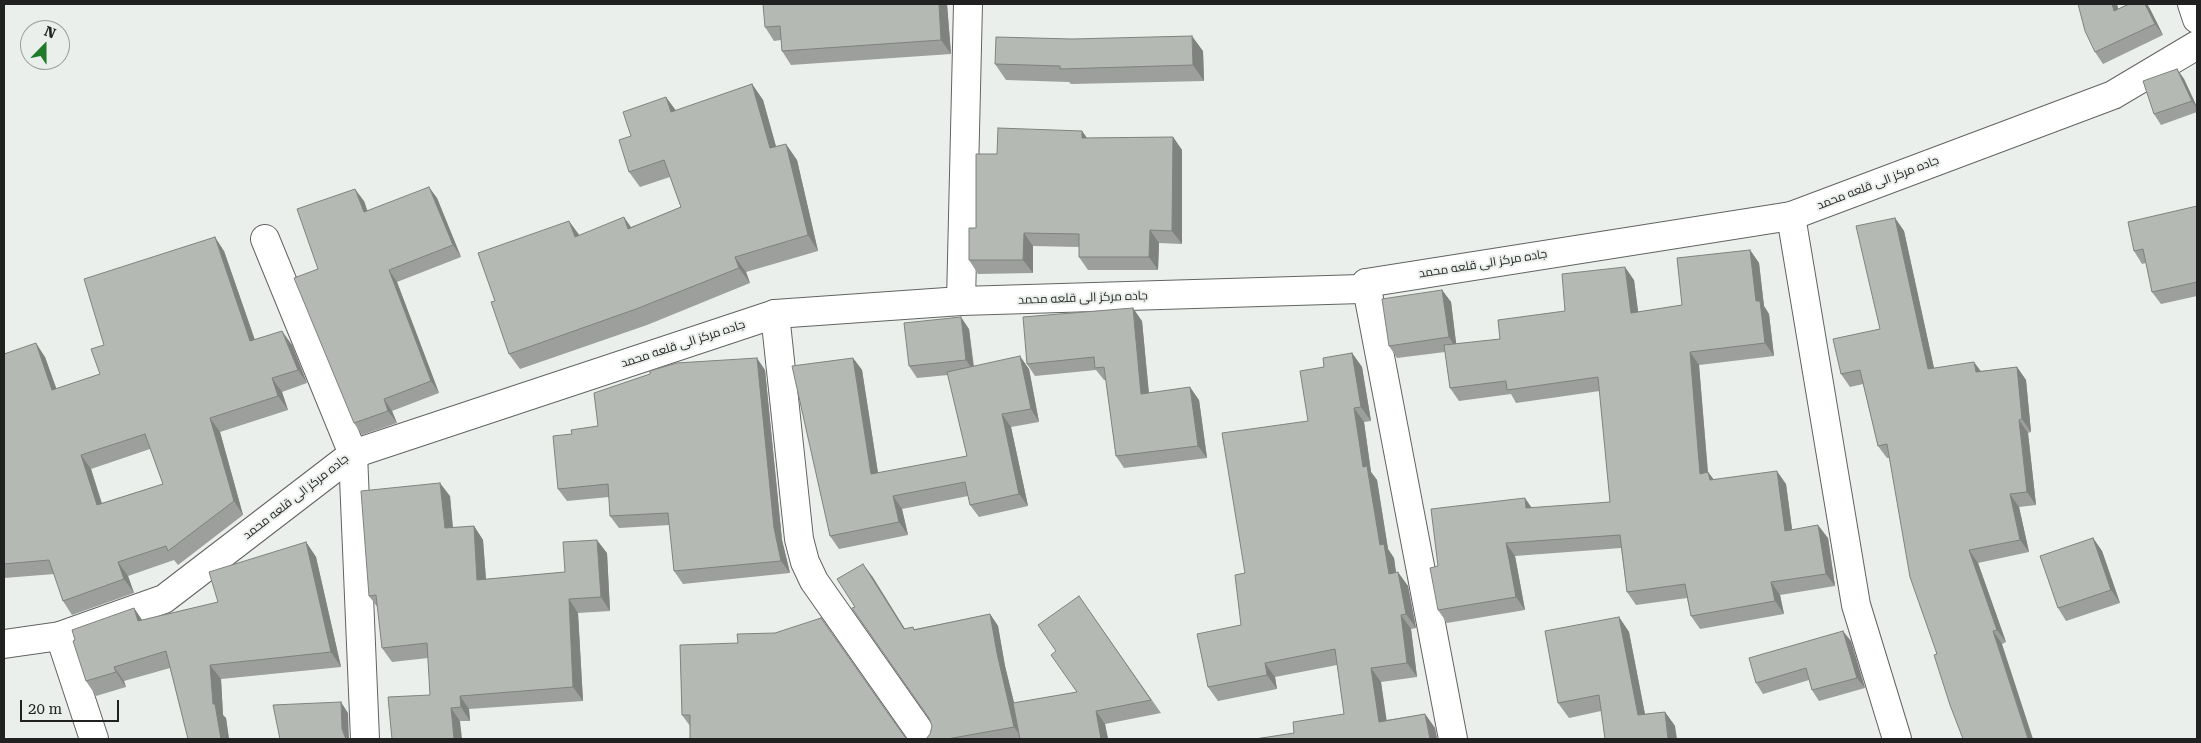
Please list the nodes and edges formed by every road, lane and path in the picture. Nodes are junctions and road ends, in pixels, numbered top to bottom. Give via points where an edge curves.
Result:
1 (968, 4) edge
2 (2192, 4) edge
3 (2197, 19) edge
4 (2197, 45) edge
5 (1791, 216) junction
6 (264, 239) dead end
7 (1366, 283) junction
8 (961, 301) junction
9 (774, 314) junction
10 (353, 454) junction
11 (60, 636) junction
12 (4, 644) edge
13 (94, 739) edge
14 (365, 739) edge
15 (925, 739) edge
16 (1453, 739) edge
17 (1897, 739) edge

1 - 8 street
2 - 3 street
4 - 5 street, جاده مرکز الی قلعه محمد via 2113,95
5 - 7 street, جاده مرکز الی قلعه محمد
5 - 17 street via 1856,605
6 - 10 street
7 - 8 street, جاده مرکز الی قلعه محمد via 1362,289
7 - 16 street
8 - 9 street, جاده مرکز الی قلعه محمد
9 - 10 street, جاده مرکز الی قلعه محمد
9 - 15 street via 798,538 805,562 814,581
10 - 11 street, جاده مرکز الی قلعه محمد via 164,599
10 - 14 street
11 - 12 street, جاده مرکز الی قلعه محمد
11 - 13 street

